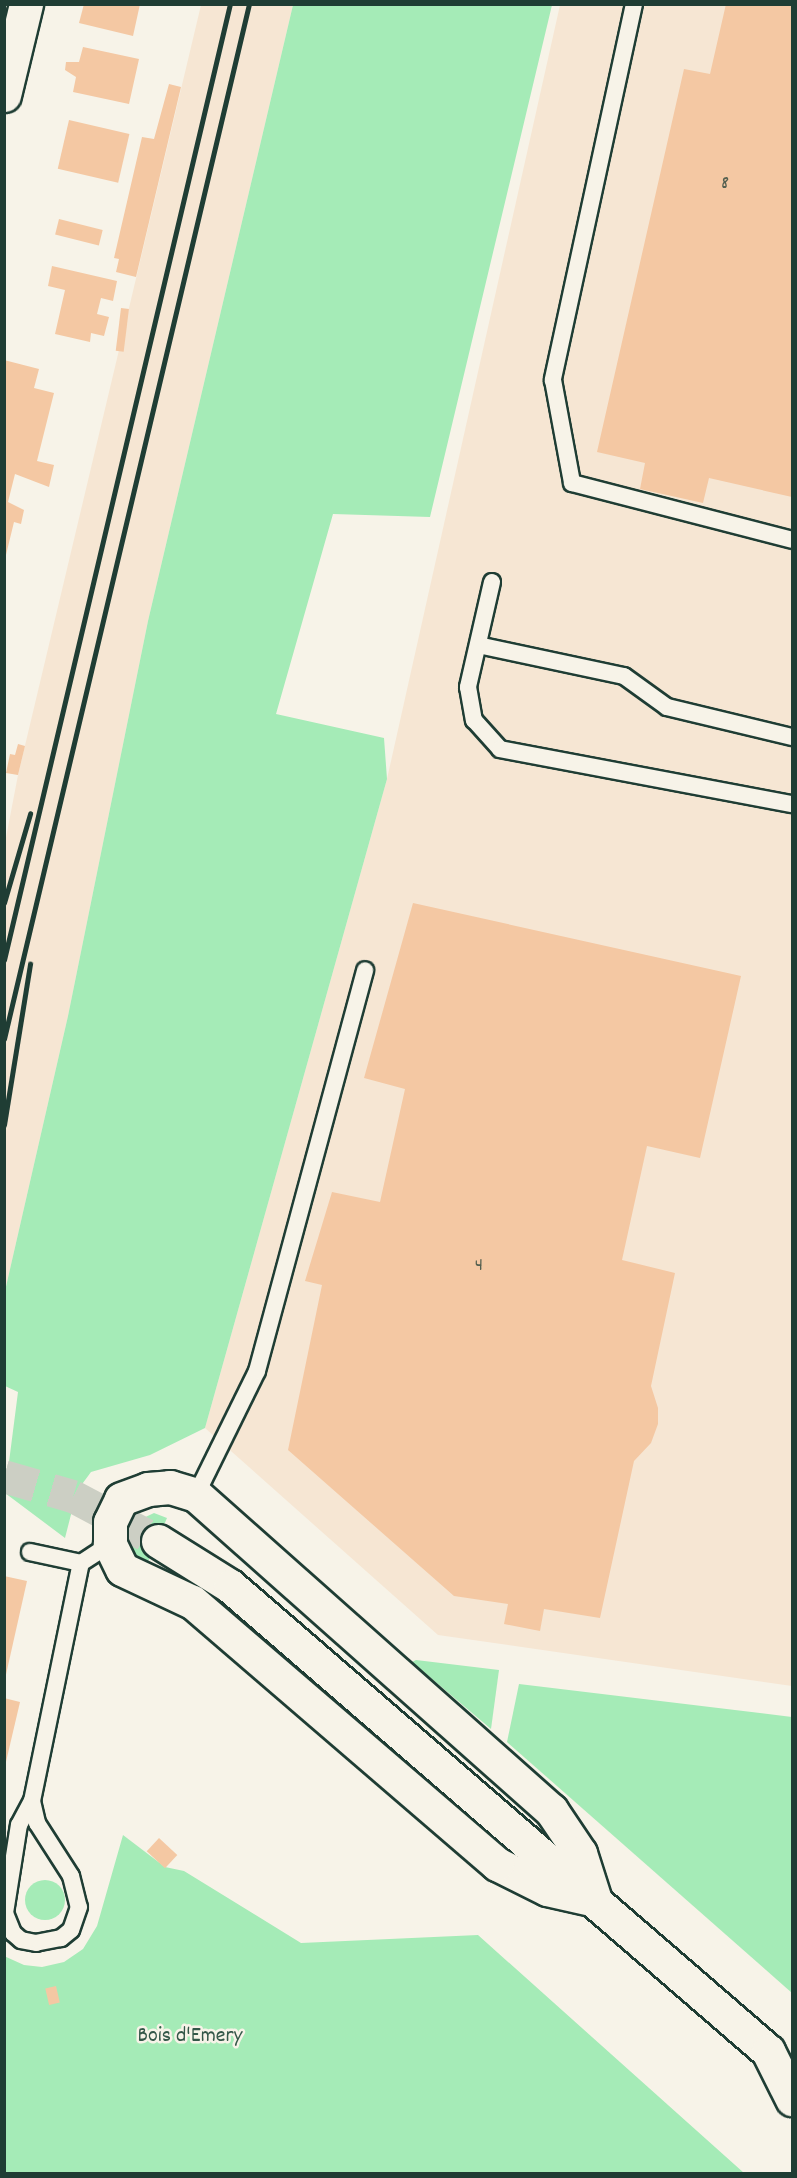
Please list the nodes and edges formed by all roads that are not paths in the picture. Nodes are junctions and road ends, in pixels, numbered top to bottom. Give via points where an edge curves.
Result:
1 (26, 4) edge
2 (634, 4) edge
3 (4, 95) edge
4 (792, 540) edge
5 (492, 582) dead end
6 (478, 645) junction
7 (792, 737) edge
8 (792, 804) edge
9 (365, 970) dead end
10 (196, 1495) junction
11 (158, 1541) tunnel mouth
12 (110, 1544) junction
13 (30, 1552) dead end
14 (81, 1563) junction
15 (32, 1801) junction
16 (595, 1900) junction
17 (9, 1934) edge
18 (780, 2053) edge
19 (792, 2099) edge

1 - 3 street
2 - 4 lane via 553,380 572,483
5 - 6 lane
6 - 7 lane via 624,676 667,707
6 - 8 lane via 468,687 474,720 500,749
9 - 10 lane via 257,1371
10 - 12 street via 170,1487 121,1499 110,1522
10 - 16 street via 551,1810 580,1853
11 - 16 street via 230,1586
12 - 14 lane
12 - 16 street via 122,1569 192,1602 496,1864 547,1889
13 - 14 lane
14 - 15 lane
15 - 17 lane via 19,1825 5,1913
15 - 17 lane via 37,1822 71,1876 79,1907 75,1923 61,1938 36,1943
16 - 18 street
18 - 19 street

